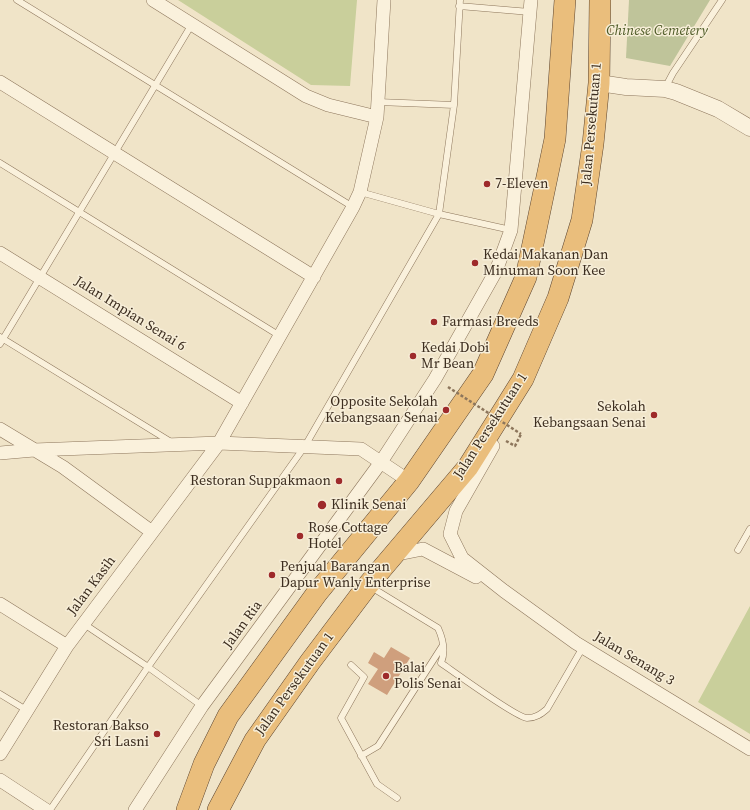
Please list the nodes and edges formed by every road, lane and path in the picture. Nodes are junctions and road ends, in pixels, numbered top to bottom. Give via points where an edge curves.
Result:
1 (17, 0) edge
2 (153, 0) edge
3 (384, 0) edge
4 (565, 0) edge
5 (600, 0) edge
6 (722, 0) edge
7 (459, 3) edge
8 (530, 6) edge
9 (192, 24) junction
10 (0, 82) edge
11 (599, 83) junction
12 (155, 86) junction
13 (665, 89) junction
14 (378, 102) junction
15 (454, 106) junction
16 (377, 116) junction
17 (750, 128) edge
18 (114, 152) junction
19 (0, 163) edge
20 (360, 192) junction
21 (353, 207) junction
22 (79, 210) junction
23 (439, 214) junction
24 (511, 230) junction
25 (0, 254) edge
26 (314, 277) junction
27 (41, 278) junction
28 (280, 336) junction
29 (1, 340) edge
30 (523, 379) junction
31 (448, 387) dead end
32 (242, 403) junction
33 (0, 429) edge
34 (498, 436) junction
35 (219, 443) junction
36 (174, 444) junction
37 (305, 446) junction
38 (34, 450) junction
39 (0, 453) edge
40 (381, 462) junction
41 (409, 481) junction
42 (750, 528) edge
43 (152, 532) junction
44 (738, 550) dead end
45 (393, 555) junction
46 (368, 585) junction
47 (504, 592) junction
48 (0, 604) edge
49 (84, 624) junction
50 (443, 645) junction
51 (68, 646) junction
52 (583, 647) junction
53 (351, 665) dead end
54 (148, 667) junction
55 (0, 694) edge
56 (202, 706) junction
57 (28, 711) junction
58 (750, 749) edge
59 (0, 754) edge
60 (361, 756) junction
61 (0, 780) edge
62 (397, 798) dead end
63 (46, 810) edge
64 (50, 810) edge
65 (135, 810) edge
66 (187, 810) edge
67 (218, 810) edge

1 - 12 lane
2 - 9 street
3 - 14 street, Jalan Kasih
4 - 41 highway via 555,139 526,277 483,374
5 - 11 highway, Jalan Persekutuan 1
6 - 13 lane
7 - 8 lane
7 - 15 lane
8 - 24 street, Jalan Ria
9 - 12 lane
9 - 16 street via 306,96 328,105
10 - 18 street
11 - 13 street
11 - 30 highway, Jalan Persekutuan 1 via 582,220 558,298
12 - 18 lane
12 - 21 lane
13 - 17 street via 718,109
14 - 15 lane
14 - 16 street, Jalan Kasih
15 - 23 lane
16 - 20 street, Jalan Kasih
18 - 22 lane
18 - 26 street
19 - 22 lane
20 - 21 street, Jalan Kasih
20 - 23 lane
21 - 26 street, Jalan Kasih
22 - 27 lane
22 - 28 lane
23 - 24 lane
23 - 37 lane
24 - 40 street, Jalan Ria via 492,278 435,379
25 - 27 street, Jalan Impian Senai 6
26 - 28 street, Jalan Kasih
27 - 29 lane
27 - 32 street, Jalan Impian Senai 6
28 - 32 street, Jalan Kasih
29 - 36 lane
30 - 34 street, Jalan Senang 3 via 510,415
30 - 45 highway, Jalan Persekutuan 1 via 468,467
31 - 34 path, bridge via 521,434 515,446
32 - 35 street, Jalan Kasih
33 - 38 street
34 - 47 street, Jalan Senang 3 via 456,511 450,534 462,558
35 - 36 street
35 - 37 street
35 - 43 street, Jalan Kasih
36 - 38 street
37 - 40 street via 361,449
37 - 54 lane
38 - 39 street
38 - 43 street via 63,467
40 - 41 street
40 - 56 street, Jalan Ria
41 - 66 highway via 317,593 228,716 204,764
42 - 44 lane
43 - 49 street, Jalan Kasih
45 - 46 highway, Jalan Persekutuan 1
45 - 47 street, Jalan Senang 3 via 423,549
46 - 50 lane via 438,628
46 - 67 highway, Jalan Persekutuan 1 via 255,740
47 - 52 street, Jalan Senang 3
48 - 51 street
49 - 51 street, Jalan Kasih
49 - 54 lane
50 - 52 lane via 444,655 441,663 526,718 538,716 547,709
50 - 60 lane via 378,746
51 - 57 street, Jalan Kasih
52 - 58 street, Jalan Senang 3
53 - 60 lane via 364,677 341,718
54 - 56 lane
54 - 64 lane
55 - 57 lane
56 - 65 street, Jalan Ria
57 - 59 street, Jalan Kasih
60 - 62 lane via 378,784
61 - 63 street

